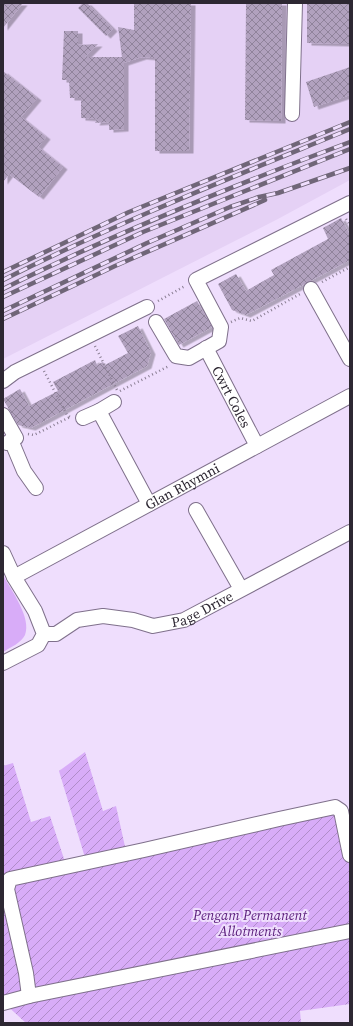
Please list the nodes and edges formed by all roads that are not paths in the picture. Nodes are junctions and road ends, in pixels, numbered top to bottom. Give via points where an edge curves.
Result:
1 (295, 3) edge
2 (292, 114) dead end
3 (350, 203) edge
4 (311, 288) road end
5 (147, 307) road end
6 (156, 322) dead end
7 (206, 348) junction
8 (350, 359) edge
9 (3, 381) edge
10 (350, 396) edge
11 (114, 402) dead end
12 (99, 411) junction
13 (3, 415) edge
14 (76, 418) road end
15 (10, 440) edge
16 (257, 446) junction
17 (36, 488) dead end
18 (149, 504) junction
19 (196, 510) dead end
20 (350, 532) edge
21 (3, 553) edge
22 (14, 578) junction
23 (241, 590) junction
24 (44, 634) junction
25 (3, 664) edge
26 (350, 855) edge
27 (350, 931) edge
28 (30, 996) junction
29 (3, 1003) edge

1 - 2 street
3 - 7 street via 196,280 221,327 219,341
4 - 8 street
5 - 9 street via 38,360
6 - 7 street via 183,357
7 - 16 street, Cwrt Coles
10 - 16 street, Glan Rhymni
11 - 12 street
12 - 14 street
12 - 18 street
13 - 15 street
15 - 17 street via 24,471
16 - 18 street, Glan Rhymni
18 - 22 street, Glan Rhymni
19 - 23 street
20 - 23 street, Page Drive
21 - 22 street
22 - 24 street via 35,611
23 - 24 street, Page Drive via 184,620 153,626 103,616 77,620 56,634
24 - 25 street via 38,645
26 - 28 street via 341,811 335,807 10,879 7,889
27 - 28 street
28 - 29 street

